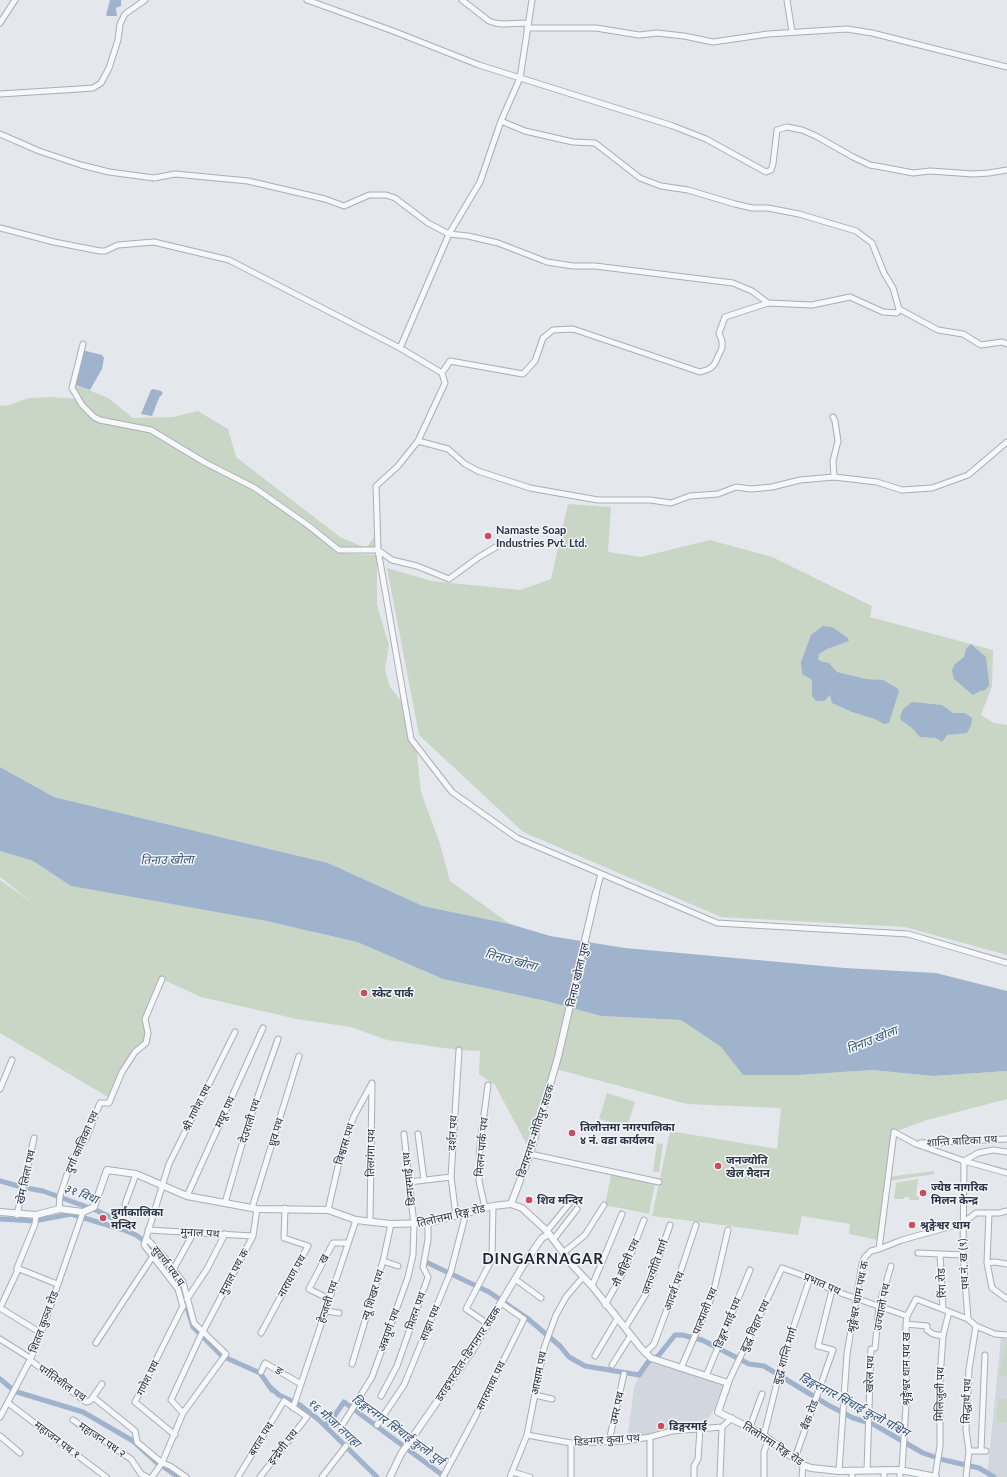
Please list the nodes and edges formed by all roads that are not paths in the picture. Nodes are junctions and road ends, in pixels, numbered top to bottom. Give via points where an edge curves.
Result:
1 (15, 0) edge
2 (145, 0) edge
3 (307, 0) edge
4 (462, 0) edge
5 (532, 0) edge
6 (787, 0) edge
7 (0, 23) edge
8 (528, 25) junction
9 (792, 32) junction
10 (1007, 67) edge
11 (520, 78) junction
12 (0, 94) edge
13 (501, 121) junction
14 (0, 134) edge
15 (1007, 170) edge
16 (0, 228) edge
17 (449, 234) junction
18 (768, 303) junction
19 (900, 309) junction
20 (82, 344) dead end
21 (1007, 344) edge
22 (400, 348) junction
23 (442, 373) junction
24 (833, 417) dead end
25 (418, 441) junction
26 (1007, 442) edge
27 (834, 477) junction
28 (496, 547) dead end
29 (378, 550) junction
30 (601, 874) junction
31 (596, 893) joint
32 (1007, 963) edge
33 (162, 979) dead end
34 (263, 1028) dead end
35 (235, 1032) dead end
36 (278, 1039) dead end
37 (459, 1050) dead end
38 (300, 1056) dead end
39 (558, 1057) joint
40 (12, 1060) dead end
41 (372, 1083) joint
42 (488, 1085) dead end
43 (0, 1088) edge
44 (404, 1134) dead end
45 (418, 1134) dead end
46 (34, 1138) dead end
47 (1007, 1139) edge
48 (916, 1144) junction
49 (1007, 1152) edge
50 (530, 1154) junction
51 (964, 1161) junction
52 (1007, 1173) edge
53 (136, 1174) junction
54 (451, 1177) junction
55 (424, 1180) junction
56 (409, 1182) junction
57 (659, 1182) dead end
58 (163, 1186) junction
59 (186, 1196) junction
60 (573, 1199) dead end
61 (125, 1204) dead end
62 (225, 1204) junction
63 (511, 1204) junction
64 (604, 1205) dead end
65 (494, 1206) junction
66 (285, 1208) junction
67 (484, 1208) junction
68 (59, 1209) junction
69 (254, 1209) junction
70 (577, 1209) dead end
71 (328, 1210) junction
72 (1007, 1211) edge
73 (0, 1212) edge
74 (83, 1212) junction
75 (466, 1213) junction
76 (989, 1213) junction
77 (622, 1214) dead end
78 (17, 1215) junction
79 (36, 1215) junction
80 (456, 1216) junction
81 (356, 1220) junction
82 (644, 1220) dead end
83 (370, 1222) junction
84 (428, 1223) junction
85 (963, 1223) junction
86 (392, 1224) junction
87 (670, 1224) dead end
88 (414, 1225) junction
89 (696, 1225) dead end
90 (148, 1230) junction
91 (728, 1230) dead end
92 (194, 1232) junction
93 (548, 1232) junction
94 (225, 1234) junction
95 (253, 1236) junction
96 (146, 1238) junction
97 (553, 1240) junction
98 (348, 1243) junction
99 (879, 1249) junction
100 (563, 1253) junction
101 (918, 1254) dead end
102 (940, 1254) junction
103 (963, 1255) junction
104 (154, 1256) junction
105 (383, 1261) junction
106 (986, 1263) junction
107 (1007, 1264) edge
108 (398, 1266) dead end
109 (891, 1266) dead end
110 (17, 1268) junction
111 (782, 1268) joint
112 (173, 1270) junction
113 (750, 1270) dead end
114 (583, 1277) junction
115 (810, 1278) junction
116 (516, 1279) junction
117 (57, 1284) junction
118 (592, 1286) junction
119 (832, 1290) junction
120 (188, 1297) junction
121 (541, 1298) dead end
122 (856, 1298) junction
123 (329, 1299) junction
124 (1007, 1299) edge
125 (502, 1301) junction
126 (605, 1305) junction
127 (880, 1306) junction
128 (183, 1307) junction
129 (0, 1308) edge
130 (943, 1309) junction
131 (326, 1310) junction
132 (949, 1312) junction
133 (339, 1313) dead end
134 (907, 1316) junction
135 (617, 1319) junction
136 (968, 1319) junction
137 (488, 1324) junction
138 (906, 1324) junction
139 (976, 1326) junction
140 (625, 1328) junction
141 (203, 1332) junction
142 (41, 1333) junction
143 (261, 1333) dead end
144 (631, 1335) junction
145 (1007, 1335) edge
146 (943, 1336) junction
147 (0, 1339) edge
148 (96, 1343) dead end
149 (873, 1349) joint
150 (645, 1353) junction
151 (985, 1355) dead end
152 (595, 1356) dead end
153 (30, 1359) junction
154 (352, 1364) dead end
155 (612, 1365) dead end
156 (681, 1368) junction
157 (260, 1372) dead end
158 (624, 1374) dead end
159 (706, 1376) junction
160 (728, 1383) junction
161 (102, 1384) dead end
162 (301, 1384) junction
163 (762, 1394) dead end
164 (535, 1395) junction
165 (381, 1396) dead end
166 (93, 1397) junction
167 (552, 1399) dead end
168 (8, 1403) junction
169 (295, 1403) junction
170 (183, 1413) junction
171 (0, 1417) edge
172 (732, 1418) junction
173 (73, 1420) dead end
174 (377, 1424) dead end
175 (341, 1427) dead end
176 (722, 1427) junction
177 (750, 1427) junction
178 (700, 1429) junction
179 (175, 1434) junction
180 (527, 1435) junction
181 (0, 1436) edge
182 (650, 1437) junction
183 (766, 1438) junction
184 (609, 1441) junction
185 (571, 1443) junction
186 (346, 1446) dead end
187 (20, 1453) dead end
188 (969, 1453) junction
189 (795, 1458) junction
190 (162, 1463) junction
191 (802, 1465) junction
192 (867, 1470) junction
193 (884, 1470) junction
194 (901, 1470) junction
195 (839, 1471) junction
196 (511, 1474) edge
197 (852, 1474) edge
198 (443, 1476) edge
199 (966, 1476) edge
200 (106, 1477) edge
201 (146, 1477) edge
202 (152, 1477) edge
203 (186, 1477) edge
204 (238, 1477) edge
205 (260, 1477) edge
206 (322, 1477) edge
207 (390, 1477) edge
208 (530, 1477) edge
209 (571, 1477) edge
210 (650, 1477) edge
211 (694, 1477) edge
212 (720, 1477) edge
213 (764, 1477) edge
214 (802, 1477) edge
215 (884, 1477) edge
216 (900, 1477) edge
217 (936, 1477) edge

1 - 7 street
2 - 12 street via 125,14 109,68 101,83 93,88 79,90
3 - 11 street
4 - 8 street via 489,21
5 - 8 street
6 - 9 street
8 - 9 street via 596,28 639,35 657,33 713,42
8 - 11 street
9 - 10 street via 847,30 872,33
11 - 13 street
11 - 15 street via 674,126 706,139 766,172 771,170 773,164 777,130 787,127 816,136 870,165 913,173 930,170 973,174
13 - 17 street via 480,182
13 - 19 street via 525,132 573,142 595,143 640,178 661,186 688,190 752,208 768,208 799,214 856,231 872,243 884,273 894,288
14 - 17 street via 81,166 109,172 154,178 176,174 248,181 344,206 369,195 386,195 395,198 428,223
16 - 22 street via 100,251 154,242 228,260
17 - 18 street via 498,243 547,262 733,283 752,291
17 - 22 street
18 - 19 street via 812,305 850,297 883,312 897,313
18 - 23 street via 725,318 719,333 722,348 714,365 700,372 573,329 553,330 543,338 535,361 523,374 450,361
19 - 21 street via 938,330 963,334 981,345 1002,342
20 - 29 street via 72,388 82,406 94,417 152,430 204,462 255,488 339,550
22 - 23 street
23 - 25 street via 444,383
24 - 27 street via 838,441 833,461
25 - 27 street via 448,449 465,464 478,471 530,488 598,500 650,500 671,503 690,496 718,494 736,488 751,490 800,480
25 - 29 street via 398,466 376,486
26 - 27 street via 968,475 932,488 902,490 877,482
28 - 29 street via 449,580 417,566 392,560
29 - 30 street via 411,739 452,792 517,838
30 - 31 street
30 - 32 street via 717,923 908,934
31 - 39 street, तिनाउ खोला पुल
33 - 68 street, दुर्गा कालिका पथ via 145,1019 148,1033 146,1043 135,1052 122,1072 109,1103 100,1103 86,1139 72,1159 60,1196
34 - 59 street, मयूर पथ
35 - 58 street, श्री गणेश पथ via 169,1164
36 - 62 street, देउराली पथ via 247,1127
37 - 54 street, दर्शन पथ
38 - 69 street, ध्रुव पथ
39 - 50 street, डिन्गरनगर-मोतिपुर सडक
40 - 43 street
41 - 71 street, विश्वास पथ via 354,1116 343,1146
41 - 83 street, तिलगंगा पथ
42 - 67 street, मिलन पार्क पथ via 480,1145 479,1181
44 - 56 street, डिन्गरमाई पथ
45 - 55 street
46 - 78 street, खेम लिला पथ
47 - 48 street, शान्ति बाटिका पथ
48 - 51 street
48 - 99 street, श्रृङ्गेश्वर धाम पथ क via 894,1132
49 - 51 street via 993,1150 978,1153
50 - 57 street
50 - 63 street, डिन्गरनगर-मोतिपुर सडक
51 - 52 street
51 - 85 street, पथ नं. ख (९)
53 - 58 street, तिलोत्तमा रिङ्ग रोड
53 - 61 street
53 - 74 street, तिलोत्तमा रिङ्ग रोड via 107,1170 94,1206
54 - 55 street
54 - 80 street, दर्शन पथ
55 - 56 street
56 - 88 street, डिन्गरमाई पथ
58 - 59 street, तिलोत्तमा रिङ्ग रोड
58 - 90 street, श्री गणेश पथ
59 - 62 street, तिलोत्तमा रिङ्ग रोड
60 - 93 street
62 - 69 street, तिलोत्तमा रिङ्ग रोड
63 - 65 street, तिलोत्तमा रिङ्ग रोड
63 - 93 street via 522,1208
64 - 100 street via 585,1235
65 - 67 street, तिलोत्तमा रिङ्ग रोड
65 - 137 street via 492,1259 466,1309
66 - 69 street, तिलोत्तमा रिङ्ग रोड
66 - 71 street, तिलोत्तमा रिङ्ग रोड
66 - 143 street, नारायण पथ via 284,1238 308,1246
67 - 75 street, तिलोत्तमा रिङ्ग रोड
68 - 74 street
68 - 79 street
69 - 95 street, मुनाल पथ क
70 - 97 street
71 - 81 street, तिलोत्तमा रिङ्ग रोड
72 - 76 street
73 - 78 street
74 - 117 street, शितल कुञ्ज रोड
75 - 80 street, तिलोत्तमा रिङ्ग रोड
75 - 174 street, साझा पथ via 450,1272 404,1385
76 - 85 street via 976,1213
76 - 106 street
77 - 118 street
78 - 79 street
79 - 110 street via 35,1224
80 - 84 street, तिलोत्तमा रिङ्ग रोड
81 - 83 street, तिलोत्तमा रिङ्ग रोड
81 - 98 street, हेन्जली पथ
82 - 126 street, नौ बहिनी पथ via 625,1268
83 - 86 street, तिलोत्तमा रिङ्ग रोड
84 - 88 street, तिलोत्तमा रिङ्ग रोड
84 - 165 street, मिलन पथ via 423,1267 428,1277 397,1366
85 - 99 street
85 - 103 street, पथ नं. ख (९)
86 - 88 street, तिलोत्तमा रिङ्ग रोड
86 - 105 street, न्यू शिखर पथ
87 - 140 street, जनज्योति मार्ग via 646,1294
88 - 175 street, अन्नपूर्ण पथ via 413,1255 408,1277 372,1377
89 - 150 street, आदर्श पथ via 654,1344
90 - 92 street, मुनाल पथ
90 - 96 street, श्री गणेश पथ
91 - 156 street, पाल्पाली पथ via 713,1294
92 - 94 street, मुनाल पथ
92 - 112 street
93 - 97 street
93 - 116 street, डराइभरटोल-डिन्गनगर सडक
94 - 95 street, मुनाल पथ
94 - 120 street via 207,1269
95 - 141 street, मुनाल पथ क
96 - 104 street, श्री गणेश पथ via 144,1245
96 - 112 street, सुवर्ण पथ घ
97 - 100 street
98 - 123 street, हेन्जली पथ
98 - 123 street, ख via 333,1243 309,1289
99 - 122 street, श्रृङ्गेश्वर धाम पथ क via 871,1251 865,1257
100 - 114 street
101 - 102 street, रिंग रोड
102 - 103 street, रिंग रोड
102 - 130 street, रिंग रोड
103 - 136 street, पथ नं. ख (९)
104 - 128 street via 178,1290
104 - 148 street
105 - 108 street
105 - 154 street, न्यू शिखर पथ
106 - 107 street
106 - 124 street via 992,1288
109 - 127 street, उज्यालो पथ
110 - 117 street
110 - 129 street
111 - 115 street, प्रभात पथ
111 - 160 street, बुद्ध विहार पथ
112 - 120 street, सुवर्ण पथ घ via 183,1282
113 - 159 street, डिङ्गर माई पथ
114 - 118 street
114 - 164 street, आसाम पथ via 566,1297 556,1315 548,1336
115 - 119 street, प्रभात पथ
115 - 183 street, बुद्ध शान्ति मार्ग via 779,1375
116 - 121 street
116 - 125 street, डराइभरटोल-डिन्गनगर सडक
117 - 142 street, शितल कुञ्ज रोड
118 - 126 street
119 - 122 street, प्रभात पथ
119 - 189 street, बैंक रोड via 818,1346 833,1350
120 - 128 street
120 - 141 street, सुवर्ण पथ घ via 194,1323
122 - 127 street, प्रभात पथ
122 - 195 street, श्रृङ्गेश्वर धाम पथ क via 847,1354
123 - 131 street, हेन्जली पथ
125 - 137 street, डराइभरटोल-डिन्गनगर सडक
125 - 198 street, सगरमाथा पथ via 524,1319
126 - 135 street
127 - 134 street, प्रभात पथ
127 - 149 street, उज्यालो पथ
128 - 179 street, गणेश पथ via 135,1402
129 - 142 street
130 - 132 street, रिंग रोड
130 - 134 street via 916,1299
131 - 133 street
131 - 162 street, हेन्जली पथ
132 - 136 street, रिंग रोड
132 - 146 street, मिलिजुली पथ
134 - 138 street, श्रृङ्गेश्वर धाम पथ ख
135 - 140 street
135 - 152 street
136 - 139 street
137 - 207 street, डराइभरटोल-डिन्गनगर सडक via 401,1454
138 - 146 street via 927,1326 927,1330 933,1334
138 - 194 street, श्रृङ्गेश्वर धाम पथ ख via 906,1405
139 - 145 street via 995,1334
139 - 188 street, सिद्धार्थ पथ via 968,1369 966,1430
140 - 144 street
141 - 170 street, मुनाल पथ क via 171,1400
141 - 170 street, सुवर्ण पथ घ via 224,1357
142 - 153 street, शितल कुञ्ज रोड
144 - 150 street
144 - 155 street
146 - 217 street, मिलिजुली पथ via 940,1446
147 - 153 street
149 - 192 street, खरेल पथ
150 - 156 street via 653,1359
151 - 188 street, सिद्धार्थ पथ via 983,1451
153 - 166 street, पर्गतिशील पथ via 86,1402
153 - 168 street, शितल कुञ्ज रोड
156 - 159 street
157 - 162 street, ङ via 265,1363
158 - 184 street, उमर पथ
159 - 160 street
160 - 172 street, तिलोत्तमा रिङ्ग रोड via 718,1412
161 - 166 street
162 - 169 street, हेन्जली पथ
163 - 177 street
164 - 167 street
164 - 180 street, आसाम पथ
166 - 190 street, पर्गतिशील पथ via 135,1431 137,1442
168 - 171 street, शितल कुञ्ज रोड
168 - 200 street, महाजन पथ १
169 - 204 street, बराल पथ via 284,1401
169 - 205 street, इन्द्रेणी पथ via 307,1417
170 - 179 street
172 - 176 street
172 - 177 street, तिलोत्तमा रिङ्ग रोड
173 - 201 street, महाजन पथ २ via 131,1459
176 - 178 street, डिङग्गर कुवा पथ
176 - 212 street
177 - 183 street, तिलोत्तमा रिङ्ग रोड
178 - 182 street, डिङग्गर कुवा पथ via 672,1431
178 - 211 street
179 - 190 street
180 - 185 street, डिङग्गर कुवा पथ
180 - 196 street, आसाम पथ
181 - 187 street
182 - 184 street, डिङग्गर कुवा पथ
182 - 210 street
183 - 189 street, तिलोत्तमा रिङ्ग रोड
183 - 213 street, बुद्ध शान्ति मार्ग
184 - 185 street, डिङग्गर कुवा पथ
185 - 209 street
186 - 206 street
188 - 199 street, सिद्धार्थ पथ
189 - 191 street, तिलोत्तमा रिङ्ग रोड
190 - 202 street
190 - 203 street, पर्गतिशील पथ
191 - 195 street, तिलोत्तमा रिङ्ग रोड
191 - 214 street
192 - 193 street, तिलोत्तमा रिङ्ग रोड
192 - 197 street, तिलोत्तमा रिङ्ग रोड
193 - 194 street, तिलोत्तमा रिङ्ग रोड
193 - 215 street
194 - 216 street, श्रृङ्गेश्वर धाम पथ ख
194 - 217 street, तिलोत्तमा रिङ्ग रोड
195 - 197 street, तिलोत्तमा रिङ्ग रोड
196 - 208 street

